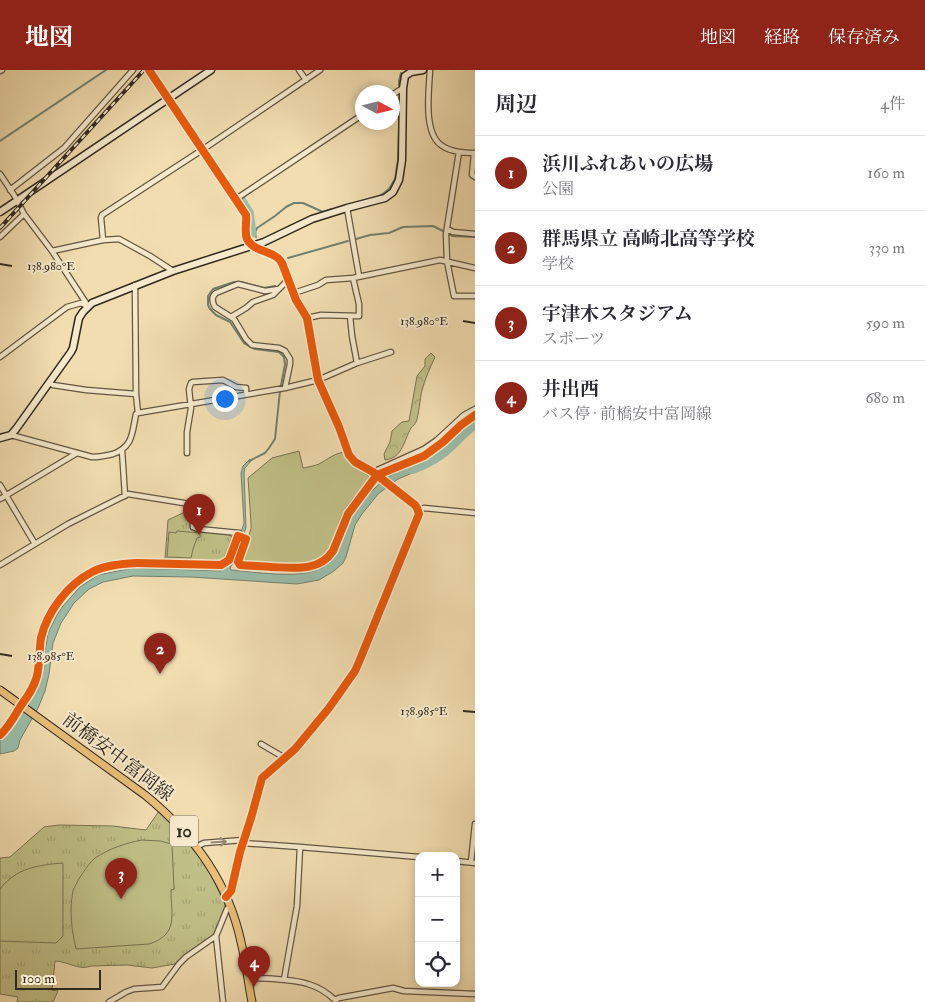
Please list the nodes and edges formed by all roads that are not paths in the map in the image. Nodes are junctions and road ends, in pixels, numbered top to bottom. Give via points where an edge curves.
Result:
1 (133, 70) edge
2 (149, 70) edge
3 (211, 70) edge
4 (299, 70) edge
5 (320, 70) edge
6 (423, 70) edge
7 (430, 70) edge
8 (406, 72) edge
9 (306, 80) junction
10 (404, 88) junction
11 (400, 91) edge
12 (168, 99) junction
13 (355, 120) edge
14 (202, 150) junction
15 (459, 152) junction
16 (475, 154) edge
17 (0, 174) edge
18 (475, 177) edge
19 (10, 190) junction
20 (236, 199) junction
21 (16, 200) junction
22 (347, 208) junction
23 (0, 212) edge
24 (24, 214) junction
25 (447, 228) junction
26 (475, 234) edge
27 (0, 236) edge
28 (104, 240) junction
29 (253, 246) junction
30 (52, 251) junction
31 (447, 261) junction
32 (475, 268) edge
33 (172, 271) junction
34 (359, 276) junction
35 (288, 278) junction
36 (353, 278) junction
37 (135, 285) junction
38 (279, 290) junction
39 (294, 293) junction
40 (475, 296) edge
41 (88, 306) junction
42 (350, 316) junction
43 (231, 317) junction
44 (306, 318) junction
45 (391, 352) dead end
46 (0, 357) edge
47 (357, 363) junction
48 (318, 380) junction
49 (50, 383) junction
50 (284, 388) junction
51 (136, 394) junction
52 (246, 394) junction
53 (190, 404) junction
54 (475, 409) edge
55 (138, 413) junction
56 (11, 435) junction
57 (0, 438) edge
58 (122, 450) junction
59 (77, 453) junction
60 (187, 453) dead end
61 (373, 472) junction
62 (0, 485) edge
63 (7, 495) junction
64 (125, 496) junction
65 (0, 499) edge
66 (418, 510) junction
67 (475, 513) edge
68 (238, 535) dead end
69 (34, 544) junction
70 (0, 565) edge
71 (0, 690) edge
72 (261, 744) dead end
73 (285, 758) junction
74 (475, 824) edge
75 (243, 842) junction
76 (196, 847) junction
77 (300, 847) junction
78 (415, 858) edge
79 (460, 861) edge
80 (473, 862) edge
81 (226, 897) junction
82 (230, 906) junction
83 (216, 936) junction
84 (248, 979) junction
85 (284, 980) junction
86 (475, 994) edge
87 (336, 1001) edge
88 (108, 1002) edge
89 (223, 1002) edge
90 (252, 1002) edge

1 - 19 street via 64,148
2 - 12 street
3 - 12 street
4 - 9 street
5 - 9 street
6 - 8 street
7 - 15 street via 430,126 441,145
8 - 10 street
9 - 14 street
10 - 11 street
10 - 22 street via 399,180 393,192 385,198
12 - 14 street
12 - 21 street
13 - 20 street
14 - 20 street
14 - 28 street via 102,215
15 - 16 street
15 - 25 street
16 - 18 street via 472,175
17 - 19 street
19 - 21 street
20 - 29 street via 246,215 247,238
21 - 23 street
21 - 24 street
22 - 29 street via 312,219
22 - 34 street
24 - 27 street
24 - 30 street
25 - 26 street
25 - 31 street
28 - 30 street
28 - 33 street via 119,239
29 - 33 street
29 - 35 street via 281,259
30 - 41 street
31 - 32 street
31 - 34 street
31 - 40 street via 454,296
33 - 37 street
34 - 36 street
35 - 38 street
35 - 39 street
36 - 39 street via 326,280
36 - 42 street via 359,316
37 - 41 street
37 - 51 street
38 - 43 street
38 - 43 street via 265,291 238,284 216,293 212,300 215,307
39 - 44 street
41 - 46 street via 81,303 67,306
41 - 49 street via 79,318 73,348
42 - 44 street
42 - 47 street
43 - 50 street via 252,344 279,348 288,355 290,364
44 - 48 street
45 - 47 street
47 - 48 street
48 - 50 street
48 - 61 street via 349,454 355,462
49 - 51 street
49 - 56 street
50 - 52 street
51 - 55 street
52 - 53 street
52 - 53 street via 246,388 223,380 193,382 189,389
53 - 55 street
53 - 60 street
54 - 61 street via 424,449
55 - 58 street via 128,444
56 - 57 street
56 - 59 street
58 - 59 street via 103,457
58 - 64 street
59 - 63 street
61 - 66 street
62 - 63 street
63 - 65 street
63 - 69 street
64 - 68 street via 131,494 187,503 192,506 192,527
64 - 69 street
66 - 67 street
66 - 73 street via 418,518 354,671 329,708
69 - 70 street
71 - 76 main road, 前橋安中富岡線 / 10 via 156,804
72 - 73 street
73 - 75 street via 262,778
74 - 80 street
76 -> 75 street via 204,843
75 - 77 street
75 - 81 street via 232,891
76 - 81 main road, 前橋安中富岡線 / 10
77 - 78 street
77 - 85 street via 297,906
79 - 80 street
81 - 82 main road, 前橋安中富岡線 / 10
82 - 83 street
82 - 84 main road, 前橋安中富岡線 / 10
83 - 88 street via 186,957 162,987 134,989
83 - 89 street
84 - 85 street
84 - 90 main road, 前橋安中富岡線 / 10
85 - 87 street via 309,984
86 - 87 street via 393,988

